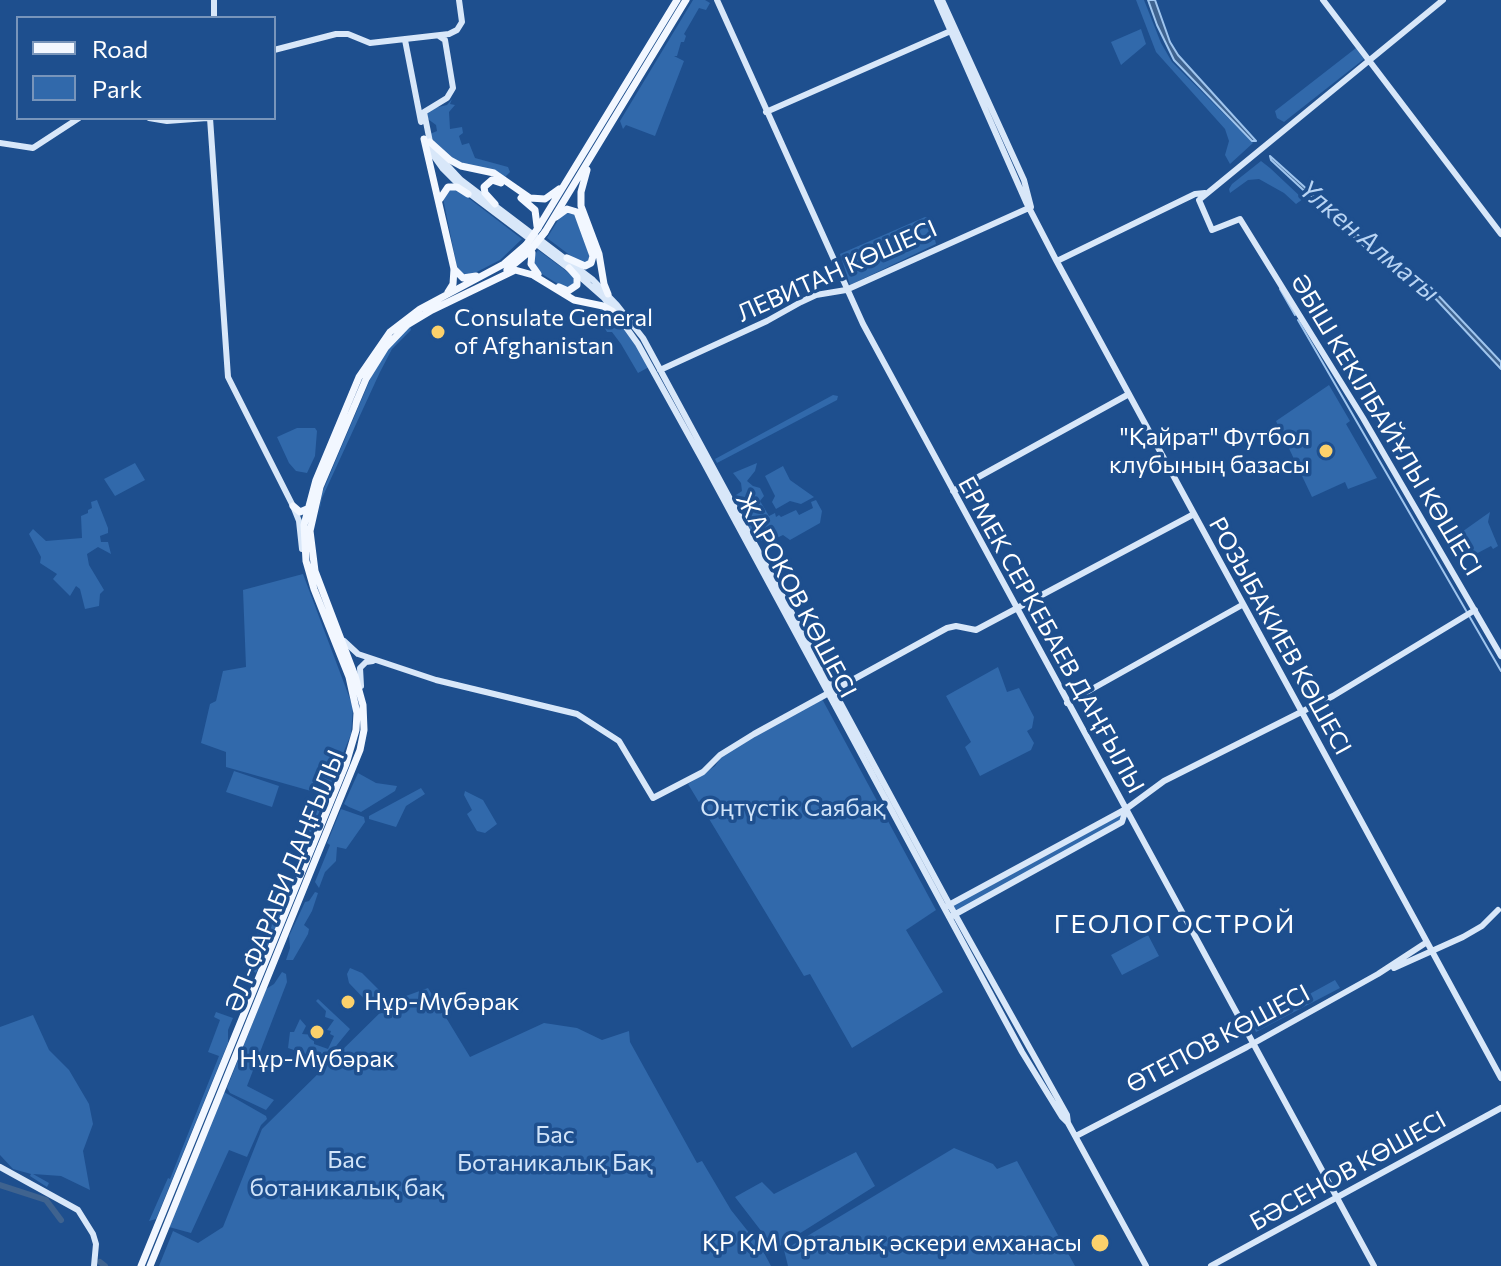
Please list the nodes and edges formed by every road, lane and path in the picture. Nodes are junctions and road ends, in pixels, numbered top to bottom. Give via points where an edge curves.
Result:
1 (459, 0) edge
2 (714, 0) edge
3 (941, 0) edge
4 (1323, 0) edge
5 (1443, 0) edge
6 (683, 2) edge
7 (953, 28) junction
8 (444, 38) junction
9 (405, 40) junction
10 (276, 50) edge
11 (1368, 59) junction
12 (414, 88) junction
13 (428, 108) junction
14 (766, 112) junction
15 (76, 120) edge
16 (161, 120) edge
17 (181, 120) edge
18 (209, 120) edge
19 (427, 141) junction
20 (0, 143) edge
21 (597, 147) junction
22 (566, 182) junction
23 (1205, 193) junction
24 (468, 194) junction
25 (439, 201) junction
26 (495, 204) junction
27 (1030, 209) junction
28 (1500, 231) edge
29 (538, 233) junction
30 (529, 250) junction
31 (567, 258) junction
32 (510, 259) junction
33 (1057, 261) junction
34 (569, 268) junction
35 (454, 269) junction
36 (846, 290) junction
37 (608, 294) junction
38 (460, 296) junction
39 (443, 297) junction
40 (625, 324) junction
41 (660, 370) junction
42 (1129, 394) junction
43 (953, 491) junction
44 (727, 500) junction
45 (293, 506) junction
46 (307, 509) junction
47 (1194, 514) junction
48 (307, 566) junction
49 (1242, 605) junction
50 (1017, 610) junction
51 (1471, 613) junction
52 (341, 638) junction
53 (1501, 656) edge
54 (379, 662) junction
55 (831, 690) junction
56 (1067, 703) junction
57 (363, 705) junction
58 (1301, 712) junction
59 (1126, 809) junction
60 (1088, 830) junction
61 (1093, 838) junction
62 (946, 906) junction
63 (1499, 909) edge
64 (952, 916) junction
65 (1427, 942) junction
66 (1432, 951) junction
67 (1378, 974) junction
68 (1254, 1043) junction
69 (1501, 1078) edge
70 (1501, 1108) edge
71 (1076, 1136) junction
72 (0, 1167) edge
73 (1337, 1198) junction
74 (94, 1266) edge
75 (141, 1266) edge
76 (150, 1266) edge
77 (1146, 1266) edge
78 (1211, 1266) edge
79 (1374, 1266) edge

1 - 8 street via 462,22
2 - 14 street, ЕРМЕК СЕРКЕБАЕВ ДАҢҒЫЛЫ
3 - 7 street, РОЗЫБАКИЕВ КӨШЕСІ
4 - 11 street
5 - 11 street
6 - 21 main road
6 - 22 main road
7 - 14 street
7 - 27 street, РОЗЫБАКИЕВ КӨШЕСІ via 1024,180
8 - 9 street
8 - 13 street via 453,88 447,98
9 - 10 street via 370,43 342,33
9 - 12 street
11 - 23 street
11 - 28 street
12 - 13 street
12 - 19 street
13 - 19 street
14 - 36 street, ЕРМЕК СЕРКЕБАЕВ ДАҢҒЫЛЫ
15 - 20 street via 33,148
16 - 17 street
18 - 45 street via 228,377
19 - 22 main road via 450,160 494,173 530,198 548,198
19 - 24 street, ЖАРОКОВ КӨШЕСІ via 443,169
19 - 25 main road
19 - 26 street, ЖАРОКОВ КӨШЕСІ via 453,172
21 - 29 main road
21 - 37 main road via 583,181 581,206
22 - 29 main road
23 - 33 street
23 - 51 street, ӘБІШ КЕКІЛБАЙҰЛЫ КӨШЕСІ via 1199,200 1212,230 1240,219 1268,261 1384,452
24 - 25 main road via 448,187
24 - 34 street, ЖАРОКОВ КӨШЕСІ
25 - 35 main road
26 - 29 main road via 484,191 494,180 532,207
26 - 31 street, ЖАРОКОВ КӨШЕСІ
27 - 33 street, РОЗЫБАКИЕВ КӨШЕСІ
27 - 36 street, ЛЕВИТАН КӨШЕСІ
29 - 30 main road, bridge
29 - 31 main road via 564,211 577,212 592,260 585,266
30 - 32 main road
30 - 34 main road via 533,270 566,291 578,282
30 - 38 main road via 498,276
31 - 37 street, ЖАРОКОВ КӨШЕСІ
32 - 35 main road via 467,279
32 - 39 main road, ӘЛ-ФАРАБИ ДАҢҒЫЛЫ
33 - 42 street, РОЗЫБАКИЕВ КӨШЕСІ
34 - 40 street, ЖАРОКОВ КӨШЕСІ
35 - 39 main road via 453,286
36 - 41 street, ЛЕВИТАН КӨШЕСІ via 808,299
36 - 43 street, ЕРМЕК СЕРКЕБАЕВ ДАҢҒЫЛЫ
37 - 41 street, ЖАРОКОВ КӨШЕСІ
38 - 40 main road via 521,270 570,298 606,307
38 - 52 main road, ӘЛ-ФАРАБИ ДАҢҒЫЛЫ via 407,325 378,357 316,502 312,554
39 - 46 main road, ӘЛ-ФАРАБИ ДАҢҒЫЛЫ via 398,324 367,363
40 - 44 street, ЖАРОКОВ КӨШЕСІ
41 - 44 street, ЖАРОКОВ КӨШЕСІ
42 - 43 street
42 - 47 street, РОЗЫБАКИЕВ КӨШЕСІ
43 - 50 street, ЕРМЕК СЕРКЕБАЕВ ДАҢҒЫЛЫ
44 - 55 street, ЖАРОКОВ КӨШЕСІ
45 - 46 main road via 300,512
45 - 48 street
46 - 48 main road, ӘЛ-ФАРАБИ ДАҢҒЫЛЫ
47 - 49 street, РОЗЫБАКИЕВ КӨШЕСІ
47 - 50 street
48 - 75 main road, ӘЛ-ФАРАБИ ДАҢҒЫЛЫ via 349,677 356,730
49 - 56 street
49 - 58 street, РОЗЫБАКИЕВ КӨШЕСІ
50 - 55 street via 976,630 947,628
50 - 56 street, ЕРМЕК СЕРКЕБАЕВ ДАҢҒЫЛЫ
51 - 53 street, ӘБІШ КЕКІЛБАЙҰЛЫ КӨШЕСІ
51 - 58 street
52 - 54 street via 353,651
52 - 57 main road, ӘЛ-ФАРАБИ ДАҢҒЫЛЫ
54 - 55 street via 577,714 619,741 653,798
54 - 57 street via 360,668
55 - 62 street, ЖАРОКОВ КӨШЕСІ
56 - 59 street, ЕРМЕК СЕРКЕБАЕВ ДАҢҒЫЛЫ
57 - 76 main road, ӘЛ-ФАРАБИ ДАҢҒЫЛЫ via 360,750
58 - 59 street via 1164,781
58 - 65 street, РОЗЫБАКИЕВ КӨШЕСІ
59 - 60 street
59 - 61 street via 1122,822
59 - 68 street, ЕРМЕК СЕРКЕБАЕВ ДАҢҒЫЛЫ
60 - 61 street
60 - 62 street
61 - 64 street
62 - 64 street, ЖАРОКОВ КӨШЕСІ
63 - 66 street, ӨТЕПОВ КӨШЕСІ via 1482,926
64 - 71 street, ЖАРОКОВ КӨШЕСІ
65 - 66 street, РОЗЫБАКИЕВ КӨШЕСІ
65 - 67 street, ӨТЕПОВ КӨШЕСІ
66 - 67 street, ӨТЕПОВ КӨШЕСІ
66 - 69 street, РОЗЫБАКИЕВ КӨШЕСІ
67 - 68 street, ӨТЕПОВ КӨШЕСІ
68 - 71 street, ӨТЕПОВ КӨШЕСІ
68 - 73 street, ЕРМЕК СЕРКЕБАЕВ ДАҢҒЫЛЫ
70 - 73 street, БӘСЕНОВ КӨШЕСІ
71 - 77 street, ЖАРОКОВ КӨШЕСІ
72 - 74 street via 78,1210 96,1244
73 - 78 street, БӘСЕНОВ КӨШЕСІ
73 - 79 street, ЕРМЕК СЕРКЕБАЕВ ДАҢҒЫЛЫ

